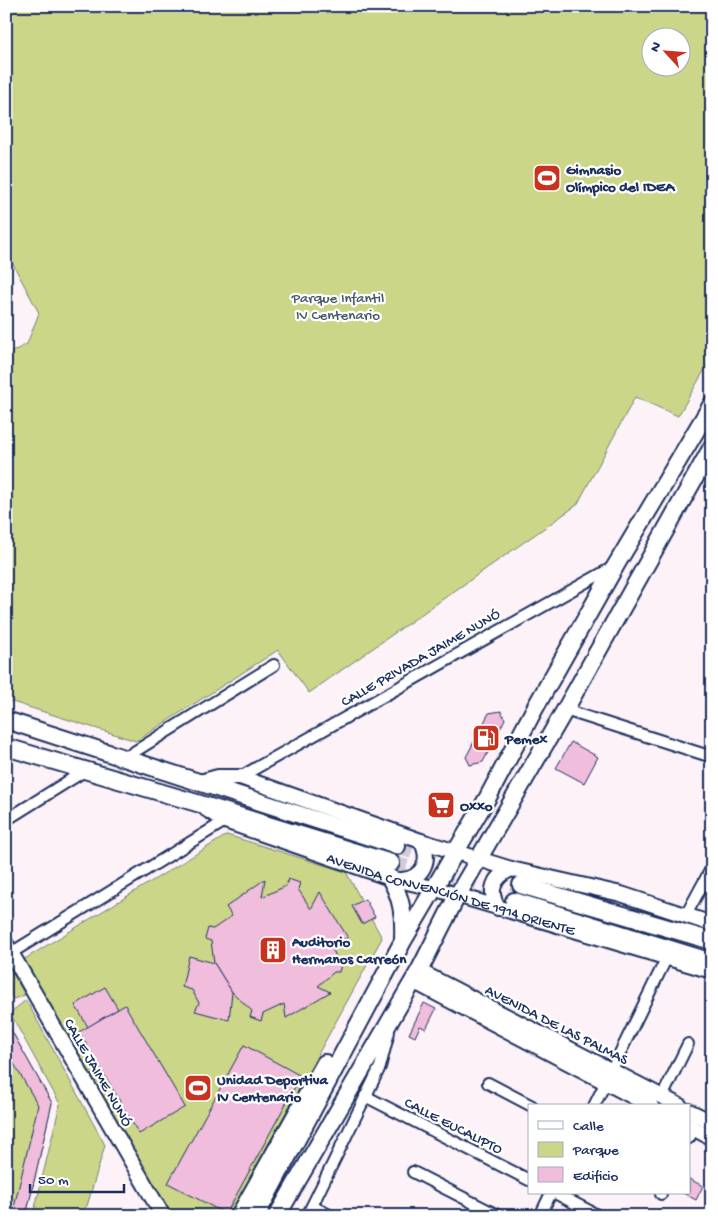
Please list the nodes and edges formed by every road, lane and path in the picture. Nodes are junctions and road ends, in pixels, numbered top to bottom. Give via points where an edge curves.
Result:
1 (712, 404) edge
2 (712, 446) edge
3 (616, 565) junction
4 (274, 665) dead end
5 (566, 710) junction
6 (6, 720) edge
7 (6, 747) edge
8 (126, 757) junction
9 (712, 757) edge
10 (86, 770) junction
11 (240, 777) junction
12 (200, 782) junction
13 (197, 803) junction
14 (6, 820) edge
15 (225, 821) junction
16 (421, 842) junction
17 (398, 846) tunnel mouth
18 (456, 852) junction
19 (478, 858) junction
20 (712, 867) edge
21 (511, 869) junction
22 (394, 874) junction
23 (521, 886) tunnel mouth
24 (433, 888) junction
25 (457, 896) junction
26 (514, 901) tunnel mouth
27 (498, 908) junction
28 (686, 915) junction
29 (712, 924) edge
30 (403, 941) junction
31 (712, 941) edge
32 (9, 948) edge
33 (667, 957) junction
34 (712, 962) edge
35 (712, 971) edge
36 (416, 976) junction
37 (372, 997) junction
38 (392, 1017) junction
39 (688, 1044) dead end
40 (609, 1076) junction
41 (488, 1084) dead end
42 (365, 1096) junction
43 (662, 1097) junction
44 (528, 1104) edge
45 (595, 1104) edge
46 (648, 1104) edge
47 (676, 1104) edge
48 (690, 1111) edge
49 (712, 1122) edge
50 (691, 1131) edge
51 (712, 1138) edge
52 (414, 1172) dead end
53 (528, 1179) edge
54 (551, 1194) edge
55 (557, 1194) edge
56 (312, 1206) junction
57 (163, 1216) edge
58 (239, 1216) edge
59 (256, 1216) edge
60 (277, 1216) edge
61 (307, 1216) edge
62 (331, 1216) edge
63 (499, 1216) edge
64 (540, 1216) edge
65 (599, 1216) edge

1 - 3 main road
2 - 5 main road
3 - 11 street, CALLE PRIVADA JAIME NUNÓ
3 - 18 main road
4 - 8 street
5 - 9 street
5 - 19 main road
6 - 8 main road, AVENIDA CONVENCIÓN DE 1914 ORIENTE
7 - 10 main road, AVENIDA CONVENCIÓN DE 1914 ORIENTE
8 - 12 main road, AVENIDA CONVENCIÓN DE 1914 ORIENTE
10 - 13 main road, AVENIDA CONVENCIÓN DE 1914 ORIENTE
10 - 14 street
11 - 12 main road via 218,777
11 - 16 main road
12 - 17 main road, AVENIDA CONVENCIÓN DE 1914 ORIENTE
13 - 15 main road, AVENIDA CONVENCIÓN DE 1914 ORIENTE
13 - 22 main road, AVENIDA CONVENCIÓN DE 1914 ORIENTE
15 - 22 main road, AVENIDA CONVENCIÓN DE 1914 ORIENTE
15 - 32 street
16 - 18 main road
16 - 22 main road via 426,850 424,868 410,879
18 - 19 main road
18 - 24 main road
19 - 21 main road
19 - 25 main road
20 - 28 street
21 - 27 main road via 495,880 493,900
21 - 28 main road via 621,894
22 - 24 main road, AVENIDA CONVENCIÓN DE 1914 ORIENTE
22 - 30 main road via 403,910
23 - 31 main road, AVENIDA CONVENCIÓN DE 1914 ORIENTE
24 - 25 main road, AVENIDA CONVENCIÓN DE 1914 ORIENTE
24 - 30 main road
25 - 27 main road, AVENIDA CONVENCIÓN DE 1914 ORIENTE
25 - 36 main road
26 - 34 main road, AVENIDA CONVENCIÓN DE 1914 ORIENTE
27 - 33 main road, AVENIDA CONVENCIÓN DE 1914 ORIENTE
28 - 29 main road
30 - 37 main road
32 - 57 main road, CALLE JAIME NUNÓ
33 - 35 main road, AVENIDA CONVENCIÓN DE 1914 ORIENTE
33 - 40 street
36 - 38 main road
36 - 40 main road, AVENIDA DE LAS PALMAS
37 - 58 main road via 349,1021
37 - 59 main road
38 - 42 street via 380,1066
38 - 60 main road
39 - 43 street
40 - 43 main road, AVENIDA DE LAS PALMAS
40 - 45 street
40 - 46 main road, AVENIDA DE LAS PALMAS
41 - 44 street
42 - 53 street, CALLE EUCALIPTO
42 - 56 street
43 - 47 main road, AVENIDA DE LAS PALMAS
48 - 49 main road
50 - 51 main road
52 - 63 street
54 - 64 street
55 - 65 street
56 - 61 street
56 - 62 street

